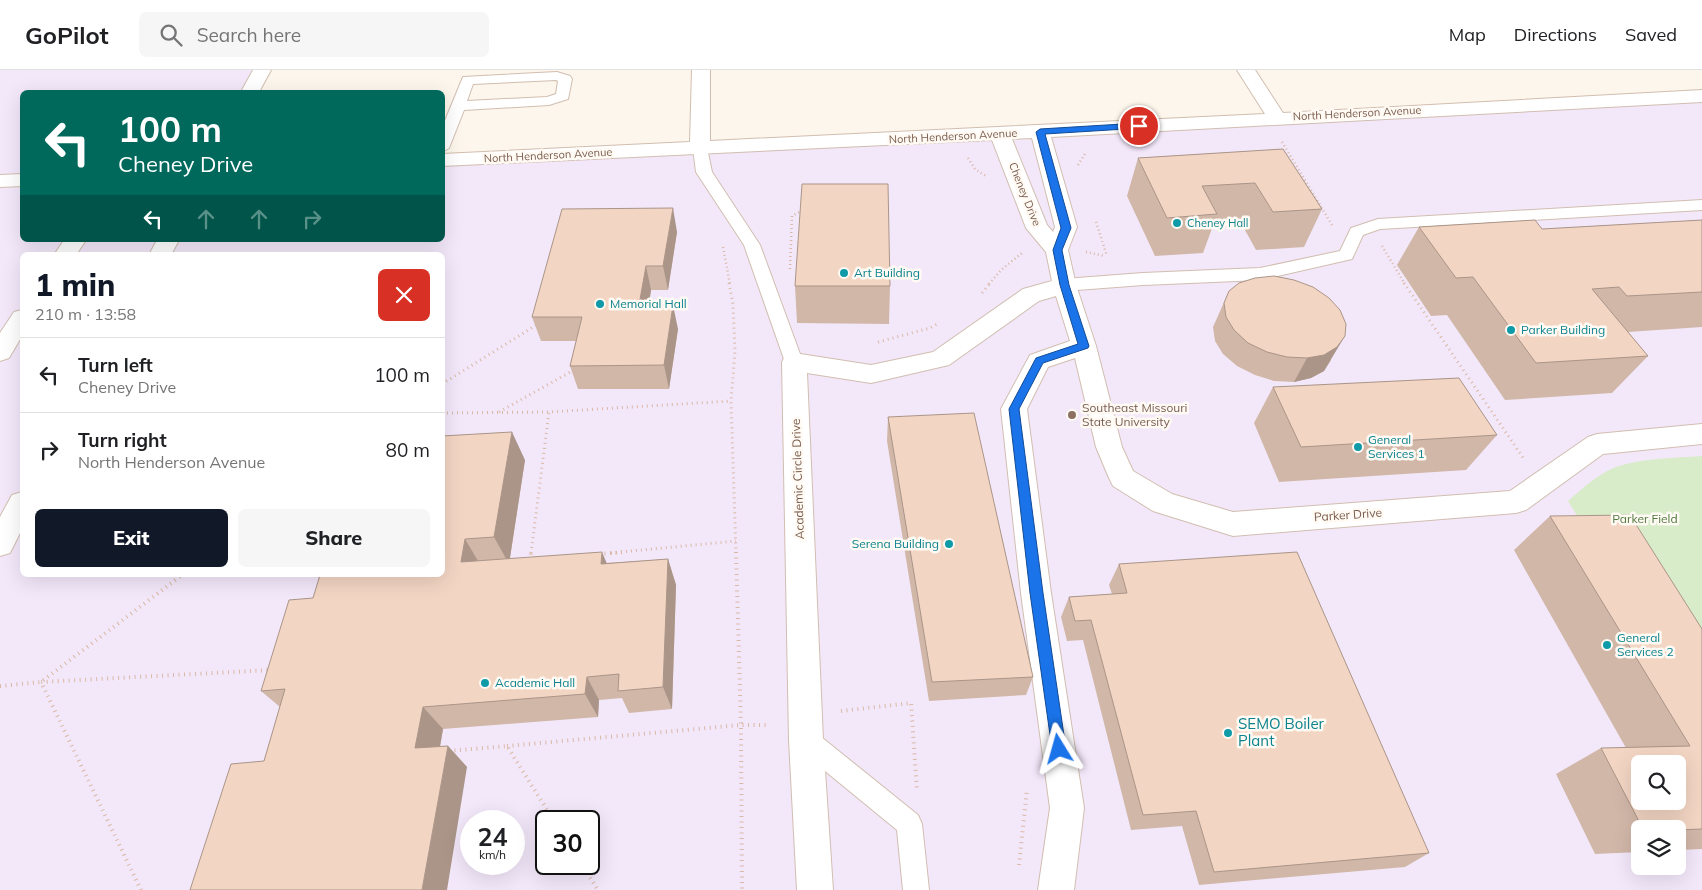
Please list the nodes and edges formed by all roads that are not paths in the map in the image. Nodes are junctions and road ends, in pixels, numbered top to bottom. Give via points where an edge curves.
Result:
1 (262, 70) edge
2 (701, 70) edge
3 (1246, 70) edge
4 (251, 90) edge
5 (1702, 96) edge
6 (459, 106) junction
7 (1277, 118) junction
8 (1040, 132) junction
9 (1000, 134) junction
10 (445, 141) edge
11 (700, 148) junction
12 (445, 160) edge
13 (20, 180) edge
14 (0, 181) edge
15 (1702, 205) edge
16 (1058, 251) junction
17 (1064, 285) junction
18 (20, 321) edge
19 (1084, 346) junction
20 (0, 352) edge
21 (794, 362) junction
22 (1702, 434) edge
23 (20, 507) edge
24 (0, 544) edge
25 (806, 740) junction
26 (815, 890) edge
27 (916, 890) edge
28 (1056, 890) edge

1 - 4 street
2 - 11 street
3 - 7 street
5 - 7 street, North Henderson Avenue
6 - 6 lane via 468,80 557,76 565,79 563,96 549,101
6 - 10 lane
7 - 8 street, North Henderson Avenue
8 - 9 street, North Henderson Avenue
8 - 16 street via 1066,228
9 - 11 street, North Henderson Avenue
9 - 16 street, Cheney Drive via 1038,228
11 - 12 street, North Henderson Avenue
11 - 21 lane via 704,172 752,246
13 - 14 street
15 - 17 lane via 1388,223 1357,232 1346,255 1260,274
16 - 17 street
17 - 19 street
17 - 21 street via 1031,295 940,360 872,374
18 - 20 street
19 - 22 street, Parker Drive via 1109,447 1123,478 1163,503 1233,524 1516,502 1597,444
19 - 28 street via 1039,360 1014,409 1036,593 1068,808
21 - 25 street, Academic Circle Drive
23 - 24 street
25 - 26 street, Academic Circle Drive
25 - 27 lane via 909,824

